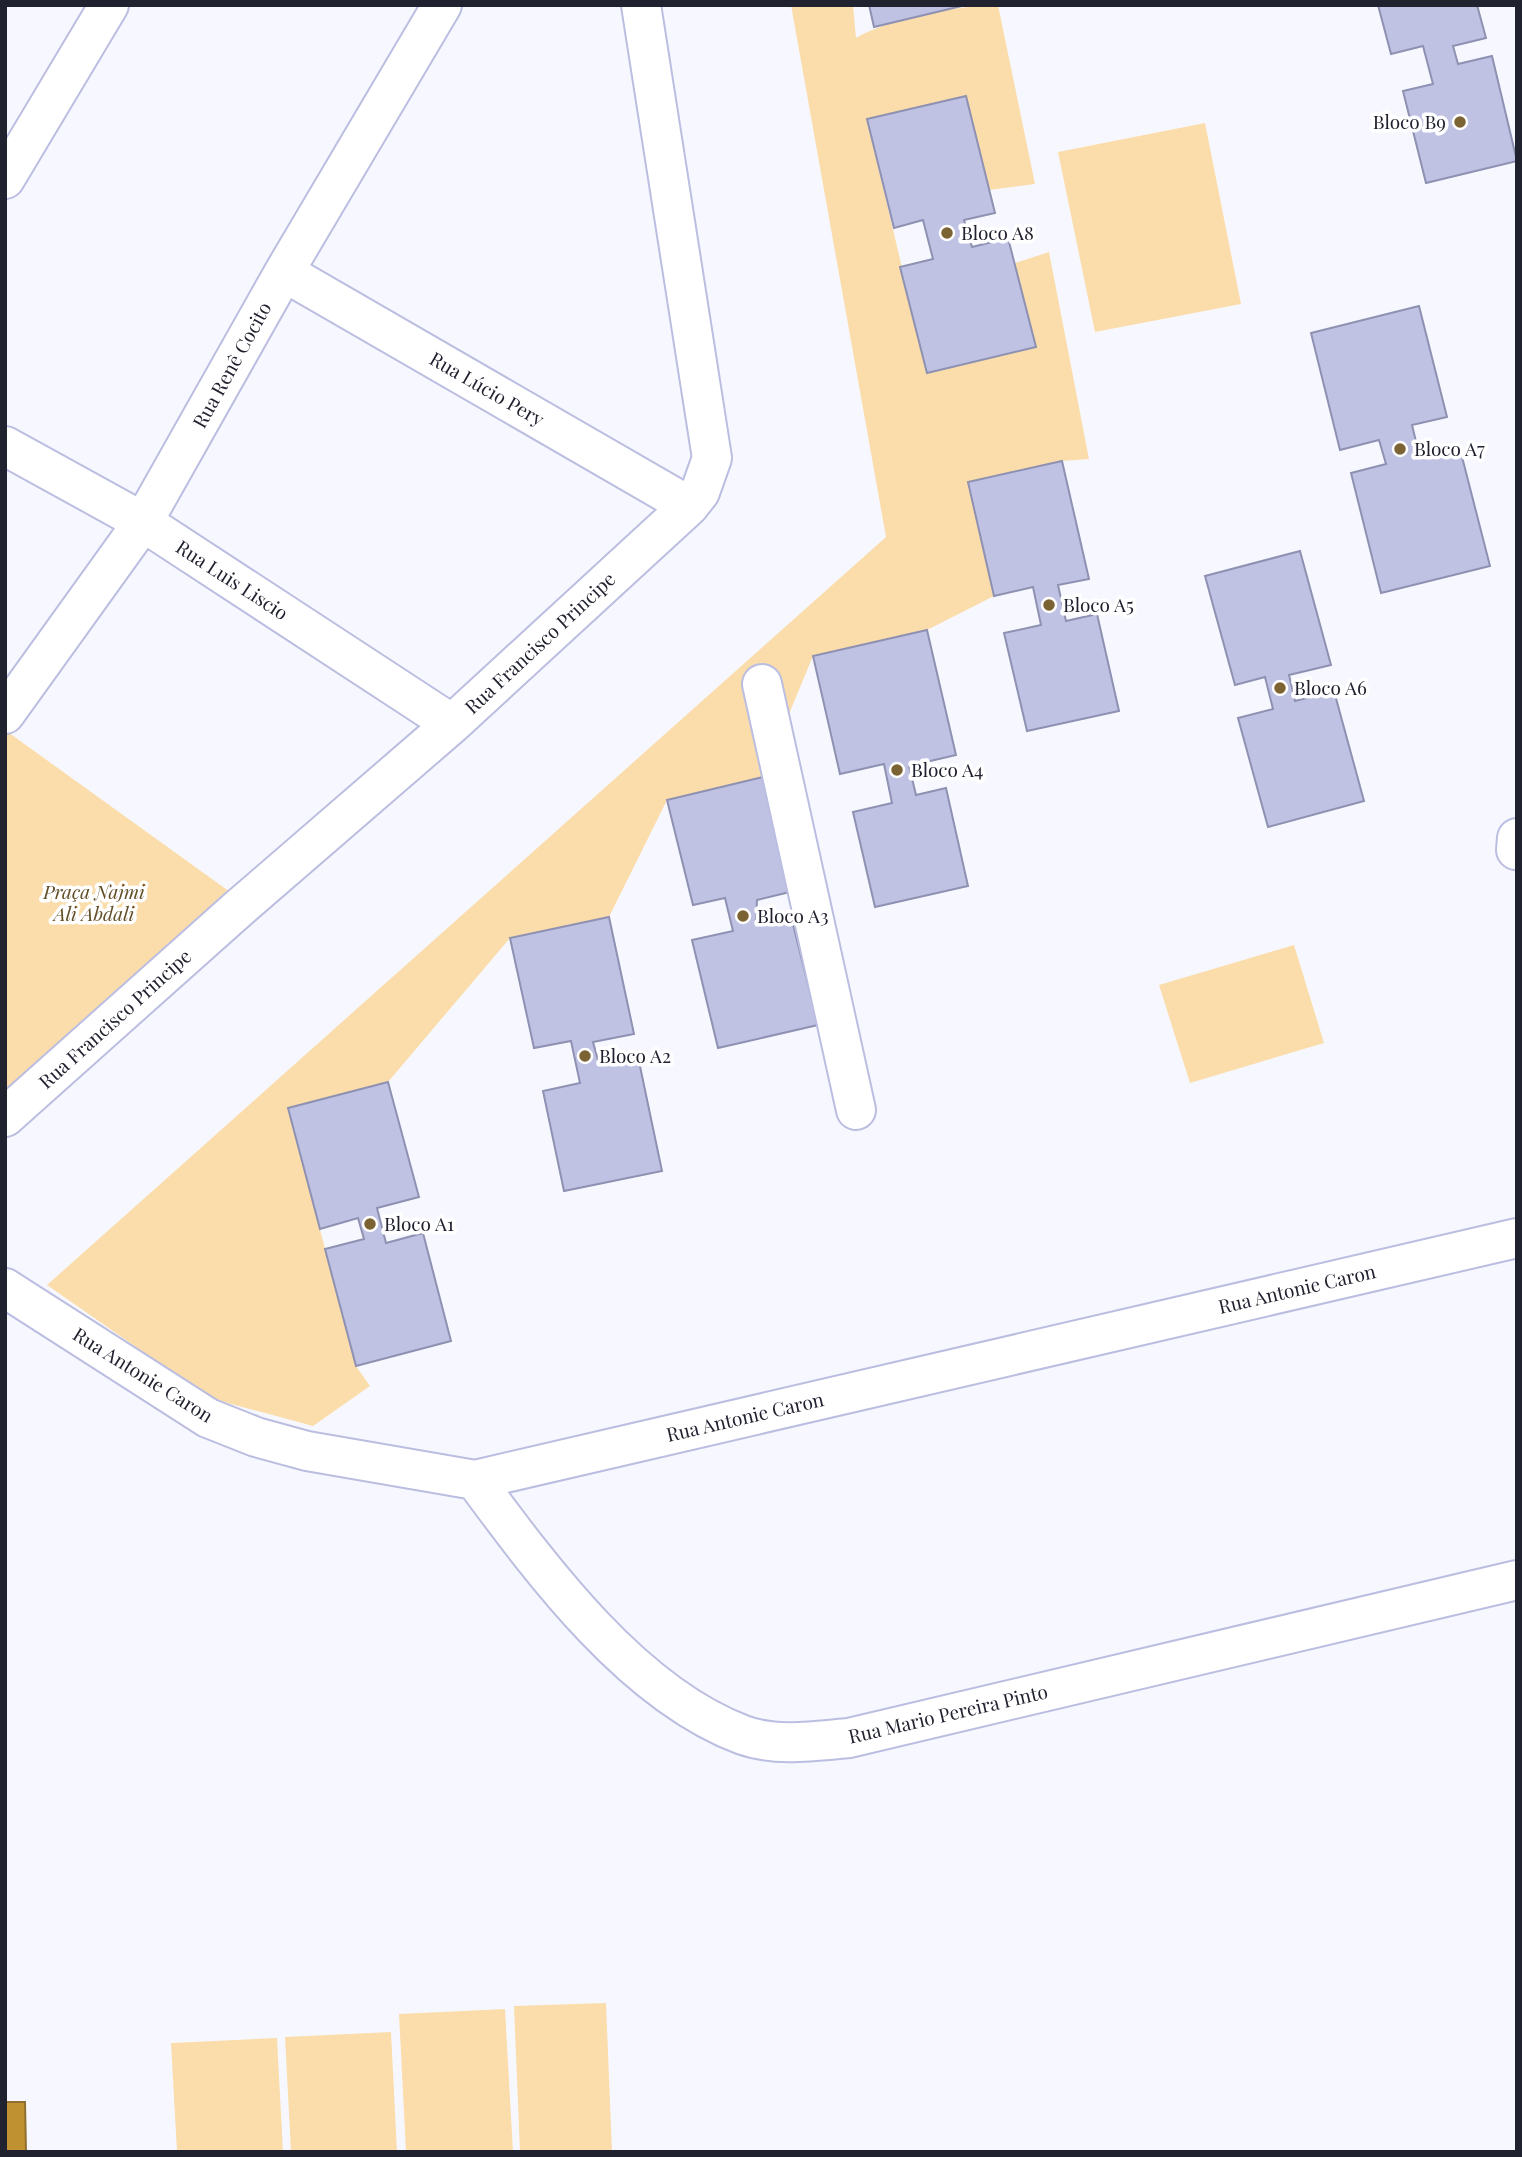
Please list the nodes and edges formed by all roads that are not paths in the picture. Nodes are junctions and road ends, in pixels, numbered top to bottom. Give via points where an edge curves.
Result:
1 (109, 5) edge
2 (442, 5) edge
3 (641, 5) edge
4 (5, 178) edge
5 (284, 272) junction
6 (5, 446) edge
7 (689, 506) junction
8 (143, 522) junction
9 (762, 684) dead end
10 (5, 714) edge
11 (452, 724) junction
12 (856, 1110) dead end
13 (5, 1117) edge
14 (1517, 1238) edge
15 (5, 1288) edge
16 (475, 1480) junction
17 (1517, 1580) edge

1 - 4 street
2 - 5 street, Rua Renê Cocito
3 - 7 street, Rua Francisco Principe via 712,458 700,492
5 - 7 street, Rua Lúcio Pery
5 - 8 street, Rua Renê Cocito
6 - 8 street, Rua Luis Liscio
7 - 11 street, Rua Francisco Principe
8 - 10 street, Rua Renê Cocito
8 - 11 street, Rua Luis Liscio
9 - 12 street
11 - 13 street, Rua Francisco Principe
14 - 16 street, Rua Antonie Caron
15 - 16 street, Rua Antonie Caron via 220,1422 256,1437 307,1451
16 - 17 street, Rua Mario Pereira Pinto via 530,1554 604,1638 686,1707 745,1735 795,1743 849,1738

